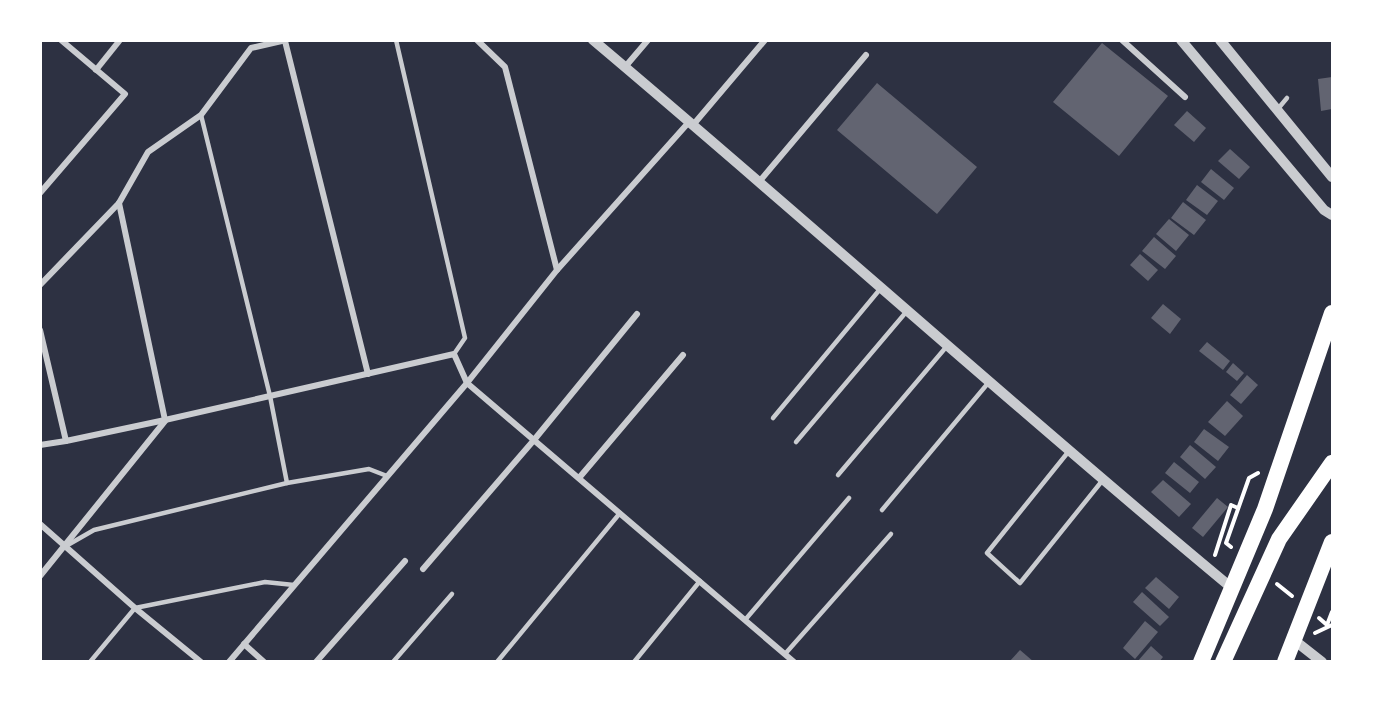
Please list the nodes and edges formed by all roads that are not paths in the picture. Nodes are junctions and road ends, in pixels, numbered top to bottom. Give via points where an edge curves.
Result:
1 (61, 40) edge
2 (120, 40) edge
3 (257, 40) edge
4 (396, 40) edge
5 (477, 40) edge
6 (593, 40) edge
7 (648, 40) edge
8 (765, 40) edge
9 (1122, 40) edge
10 (1181, 40) edge
11 (1220, 40) edge
12 (285, 41) edge
13 (251, 48) junction
14 (866, 55) dead end
15 (625, 67) junction
16 (96, 70) junction
17 (1185, 97) dead end
18 (1287, 98) dead end
19 (1277, 110) junction
20 (201, 115) junction
21 (691, 124) junction
22 (1332, 177) edge
23 (759, 182) junction
24 (40, 193) edge
25 (119, 203) junction
26 (1332, 215) edge
27 (557, 270) junction
28 (40, 285) edge
29 (881, 288) junction
30 (907, 310) junction
31 (1332, 313) edge
32 (637, 314) dead end
33 (40, 330) edge
34 (947, 346) junction
35 (453, 354) junction
36 (682, 355) dead end
37 (368, 374) junction
38 (989, 382) junction
39 (467, 383) junction
40 (270, 396) junction
41 (773, 418) dead end
42 (165, 420) junction
43 (534, 440) junction
44 (66, 441) junction
45 (796, 442) dead end
46 (40, 446) edge
47 (1069, 451) junction
48 (1332, 463) edge
49 (838, 475) dead end
50 (387, 476) junction
51 (579, 478) junction
52 (1102, 481) junction
53 (287, 483) junction
54 (849, 498) dead end
55 (882, 510) dead end
56 (620, 513) junction
57 (40, 524) edge
58 (891, 534) dead end
59 (1332, 542) edge
60 (66, 546) junction
61 (405, 561) dead end
62 (423, 569) dead end
63 (40, 576) edge
64 (700, 581) junction
65 (294, 585) junction
66 (1233, 589) junction
67 (452, 594) dead end
68 (135, 608) junction
69 (745, 620) junction
70 (1294, 640) junction
71 (243, 644) junction
72 (785, 654) junction
73 (90, 662) edge
74 (201, 662) edge
75 (229, 662) edge
76 (264, 662) edge
77 (316, 662) edge
78 (393, 662) edge
79 (497, 662) edge
80 (634, 662) edge
81 (794, 662) edge
82 (1201, 662) edge
83 (1223, 662) edge
84 (1285, 662) edge
85 (1322, 662) edge

1 - 16 street
2 - 16 street
3 - 13 street
4 - 35 lane via 465,338
5 - 27 street via 505,67
6 - 15 street
7 - 15 street
8 - 21 street
9 - 17 street
10 - 26 street
11 - 19 street
12 - 13 street
12 - 37 street
13 - 20 street
14 - 23 street
15 - 21 street
16 - 24 street via 125,94
18 - 19 lane
19 - 22 street
20 - 25 street via 148,152
20 - 40 lane
21 - 23 street
21 - 27 street
23 - 29 street
25 - 28 street
25 - 42 street
27 - 39 street
29 - 30 street
29 - 41 lane
30 - 34 street
30 - 45 lane
31 - 66 highway via 1266,509
32 - 43 street
33 - 44 street
34 - 38 street
34 - 49 lane
35 - 37 street
35 - 39 street
36 - 51 street
37 - 40 street
38 - 47 street
38 - 55 lane
39 - 43 street
39 - 50 street
40 - 42 street
40 - 53 lane
42 - 44 street
42 - 60 street
43 - 51 street
43 - 62 street
44 - 46 street
47 - 52 street
47 - 52 lane via 987,553 1020,583
48 - 83 highway via 1279,539
50 - 53 lane via 369,468
50 - 65 street
51 - 56 street
52 - 66 street
53 - 60 lane via 94,530
54 - 69 lane
56 - 64 street
56 - 79 lane
57 - 60 street
58 - 72 lane
59 - 70 highway
60 - 63 street
60 - 68 street
61 - 77 street
64 - 69 street
64 - 80 lane
65 - 68 lane via 265,582
65 - 71 street
66 - 82 highway
67 - 78 lane
68 - 73 lane
68 - 74 street
69 - 72 street
70 - 84 highway
70 - 85 street
71 - 75 street
71 - 76 street
72 - 81 street

